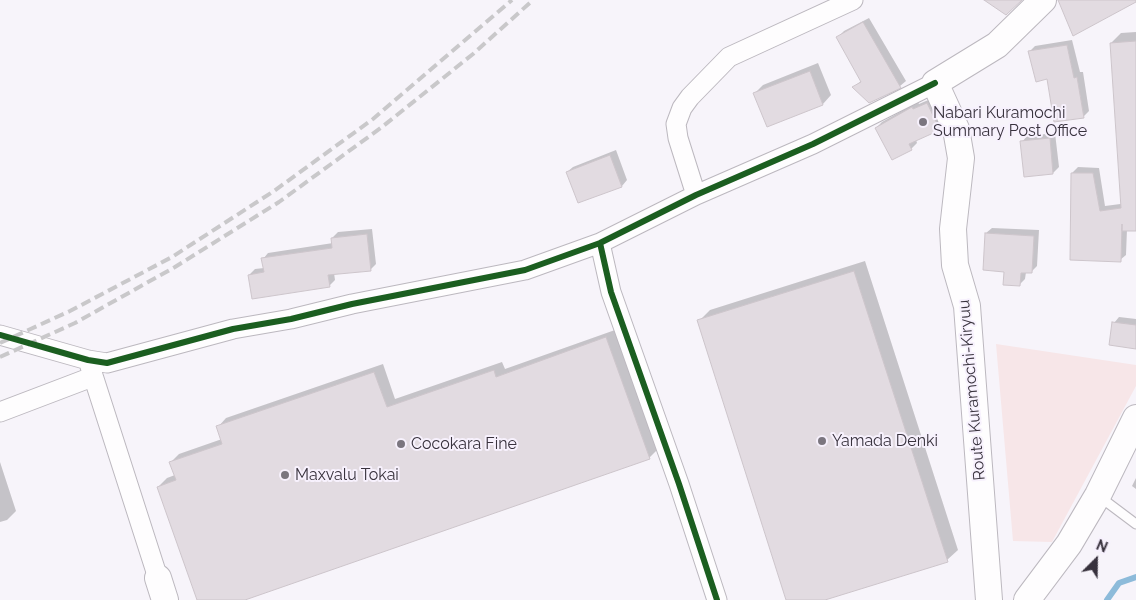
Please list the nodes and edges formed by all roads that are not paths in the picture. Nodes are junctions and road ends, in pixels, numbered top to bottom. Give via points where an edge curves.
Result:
1 (853, 0) edge
2 (1043, 0) edge
3 (935, 83) junction
4 (696, 195) junction
5 (600, 242) junction
6 (0, 335) edge
7 (90, 369) junction
8 (0, 412) edge
9 (1136, 418) edge
10 (1098, 495) junction
11 (1136, 524) edge
12 (161, 589) edge
13 (717, 600) edge
14 (990, 600) edge
15 (1027, 600) edge

1 - 4 street via 729,57 690,97 676,124
2 - 3 main road via 997,45
3 - 4 street via 812,144
3 - 14 main road, Route Kuramochi-Kiryuu via 956,129 961,158 953,229 956,265 967,306
4 - 5 street
5 - 7 street via 525,270 233,329
5 - 13 street via 611,292
6 - 7 street
7 - 8 street
7 - 12 street
9 - 10 main road
10 - 11 lane
10 - 15 main road via 1070,544

